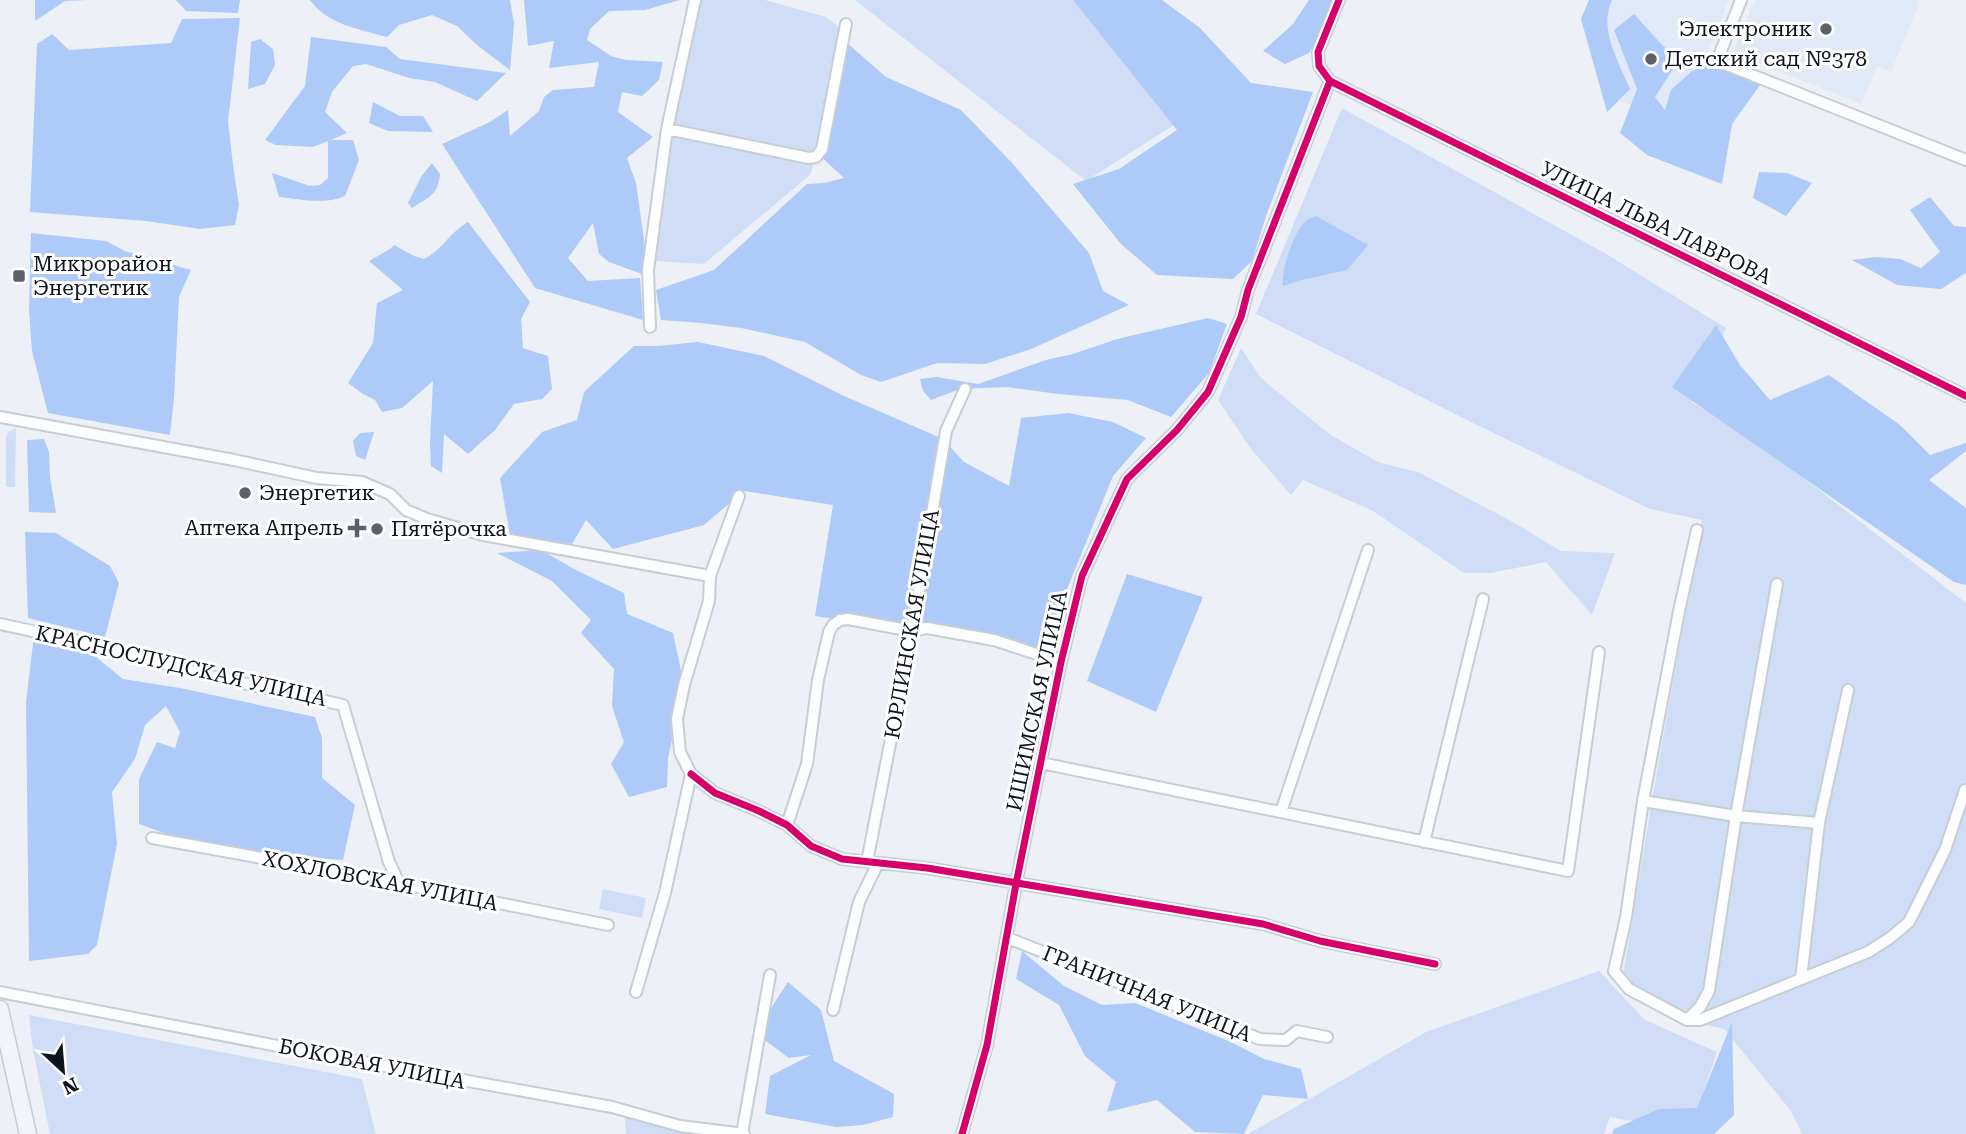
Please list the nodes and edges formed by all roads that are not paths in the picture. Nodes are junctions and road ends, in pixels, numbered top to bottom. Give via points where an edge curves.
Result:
1 (695, 0) edge
2 (1339, 0) edge
3 (1741, 0) edge
4 (846, 24) dead end
5 (1331, 81) junction
6 (667, 129) junction
7 (1966, 160) edge
8 (650, 327) dead end
9 (965, 389) dead end
10 (1966, 396) edge
11 (0, 417) edge
12 (739, 496) dead end
13 (1697, 530) dead end
14 (1368, 550) dead end
15 (710, 576) junction
16 (1777, 584) dead end
17 (1483, 599) dead end
18 (0, 624) edge
19 (912, 631) junction
20 (1599, 652) dead end
21 (1061, 662) junction
22 (1848, 690) dead end
23 (1041, 763) junction
24 (691, 774) junction
25 (1965, 790) edge
26 (1643, 801) junction
27 (1281, 813) junction
28 (1736, 816) junction
29 (1819, 823) junction
30 (787, 825) junction
31 (152, 838) dead end
32 (1424, 842) junction
33 (873, 863) junction
34 (399, 883) junction
35 (1016, 884) junction
36 (607, 925) dead end
37 (1008, 938) junction
38 (1435, 964) dead end
39 (770, 975) dead end
40 (1801, 979) junction
41 (0, 992) edge
42 (636, 992) dead end
43 (0, 1009) edge
44 (833, 1010) dead end
45 (1687, 1020) junction
46 (1327, 1037) dead end
47 (28, 1134) edge
48 (743, 1134) edge
49 (962, 1134) edge

1 - 6 street
2 - 5 street via 1318,52 1319,66
3 - 7 street via 1717,61
4 - 6 street via 822,149 816,158
5 - 10 street, УЛИЦА ЛЬВА ЛАВРОВА
5 - 21 street, ИШИМСКАЯ УЛИЦА via 1208,392 1177,430 1126,479 1082,576
6 - 8 street via 648,270
9 - 19 street, ЮРЛИНСКАЯ УЛИЦА via 946,431
11 - 15 street via 317,478 362,482 390,494 406,510 483,535
12 - 15 street
13 - 26 street
14 - 27 street
15 - 24 street via 709,601 677,719 680,752
16 - 28 street
17 - 32 street
18 - 34 street, КРАСНОСЛУДСКАЯ УЛИЦА via 343,705
19 - 21 street via 927,628 994,640
19 - 30 street via 848,619 832,625 818,680 807,764
19 - 33 street, ЮРЛИНСКАЯ УЛИЦА
20 - 32 street via 1568,871
21 - 23 street, ИШИМСКАЯ УЛИЦА
22 - 29 street
23 - 27 street
23 - 35 street, ИШИМСКАЯ УЛИЦА
24 - 30 street via 715,793
24 - 42 street via 665,893
25 - 40 street via 1945,850 1909,922 1868,952
26 - 28 street
26 - 45 street via 1614,971 1629,989
27 - 32 street
28 - 29 street
28 - 45 street via 1709,990
29 - 40 street
30 - 33 street via 811,846 842,859
31 - 34 street, ХОХЛОВСКАЯ УЛИЦА
33 - 35 street
33 - 44 street, ЮРЛИНСКАЯ УЛИЦА
34 - 36 street, ХОХЛОВСКАЯ УЛИЦА
35 - 37 street, ИШИМСКАЯ УЛИЦА
35 - 38 street via 1263,924 1320,941
37 - 46 street, ГРАНИЧНАЯ УЛИЦА via 1260,1039 1286,1040 1297,1031
37 - 49 street, ИШИМСКАЯ УЛИЦА via 987,1045
39 - 48 street
40 - 45 street via 1700,1020
41 - 48 street, БОКОВАЯ УЛИЦА via 612,1107 680,1126
43 - 47 main road

